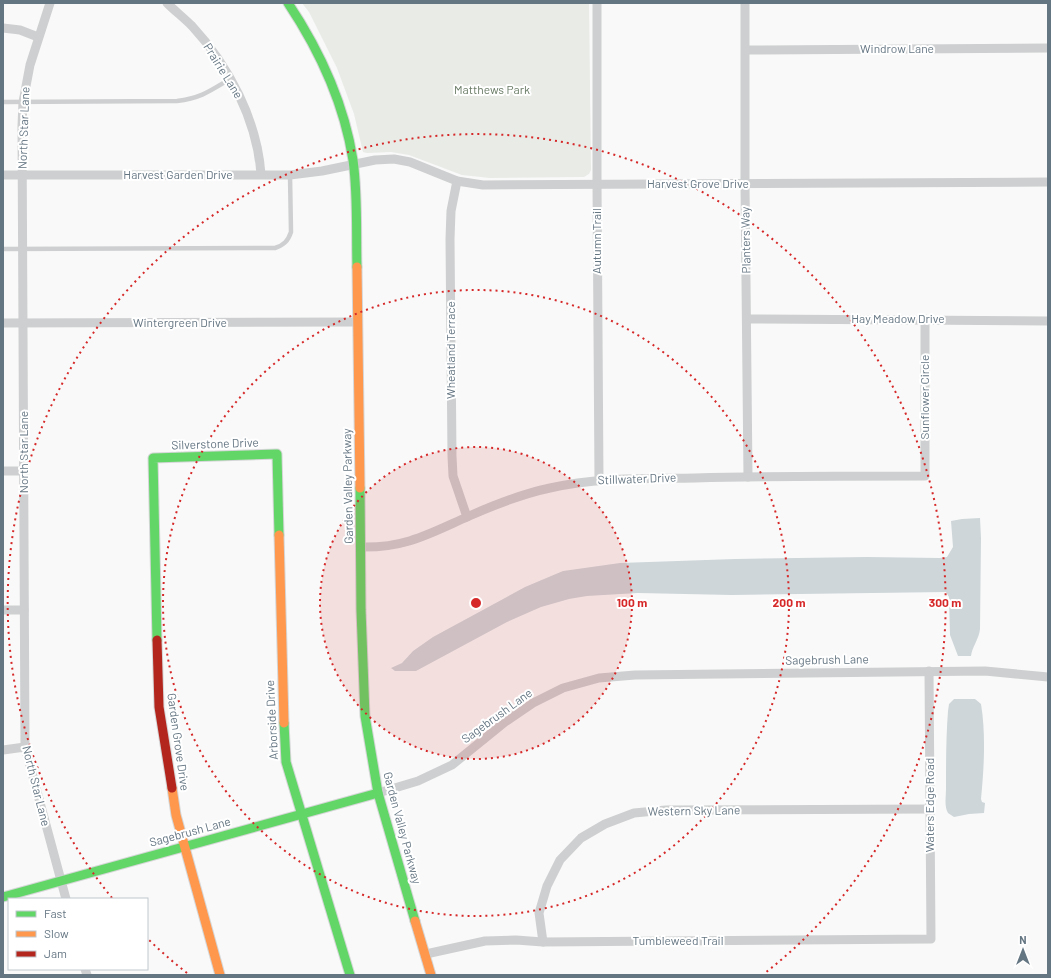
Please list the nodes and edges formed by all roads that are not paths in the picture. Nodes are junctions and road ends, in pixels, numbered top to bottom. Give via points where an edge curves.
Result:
1 (50, 3) edge
2 (167, 3) edge
3 (288, 3) edge
4 (597, 3) edge
5 (745, 3) edge
6 (3, 28) edge
7 (38, 37) junction
8 (1048, 48) edge
9 (746, 50) junction
10 (230, 78) junction
11 (3, 102) edge
12 (24, 102) junction
13 (352, 164) junction
14 (261, 174) junction
15 (22, 175) junction
16 (290, 175) junction
17 (3, 176) edge
18 (457, 181) junction
19 (1048, 182) edge
20 (597, 184) junction
21 (745, 184) junction
22 (3, 249) edge
23 (23, 249) junction
24 (748, 319) junction
25 (925, 319) junction
26 (1048, 321) edge
27 (357, 322) junction
28 (3, 323) edge
29 (23, 323) junction
30 (277, 454) joint
31 (153, 458) joint
32 (3, 471) edge
33 (24, 471) junction
34 (925, 476) joint
35 (748, 477) junction
36 (600, 480) junction
37 (467, 517) junction
38 (361, 547) junction
39 (3, 610) edge
40 (24, 610) junction
41 (929, 671) junction
42 (1048, 677) edge
43 (25, 748) junction
44 (3, 750) edge
45 (378, 793) junction
46 (930, 809) junction
47 (302, 814) junction
48 (185, 846) junction
49 (61, 880) junction
50 (3, 897) edge
51 (66, 898) edge
52 (931, 939) joint
53 (543, 942) junction
54 (426, 954) junction
55 (220, 975) edge
56 (350, 975) edge
57 (431, 975) edge

1 - 7 street, North Star Lane
2 - 10 street, Prairie Lane via 196,31
3 - 13 street, Garden Valley Parkway via 310,38 335,94 348,137
4 - 20 street, Autumn Trail
5 - 9 street, Planters Way
6 - 7 street via 20,30
7 - 12 street, North Star Lane
8 - 9 street, Windrow Lane
9 - 21 street, Planters Way
10 - 12 lane via 203,96 191,100
10 - 14 street, Prairie Lane via 250,121 258,148
11 - 12 lane
12 - 15 street, North Star Lane
13 - 16 street, Harvest Garden Drive
13 - 18 street, Harvest Grove Drive via 394,159 410,162
13 - 27 street, Garden Valley Parkway via 356,200
14 - 15 street, Harvest Garden Drive
14 - 16 street, Harvest Garden Drive
15 - 17 street, Harvest Garden Drive
15 - 23 street, North Star Lane
16 - 23 lane via 291,232 283,245 275,248
18 - 20 street, Harvest Grove Drive via 483,185
18 - 37 street, Wheatland Terrace via 451,211 450,239 452,456 453,476
19 - 21 street, Harvest Grove Drive
20 - 21 street, Harvest Grove Drive
20 - 36 street, Autumn Trail
21 - 24 street, Planters Way
22 - 23 lane
23 - 29 street, North Star Lane
24 - 25 street, Hay Meadow Drive
24 - 35 street, Planters Way
25 - 26 street, Hay Meadow Drive
25 - 34 street, Sunflower Circle
27 - 29 street, Wintergreen Drive
27 - 38 street, Garden Valley Parkway
28 - 29 street, Wintergreen Drive
29 - 33 street, North Star Lane
30 - 31 street, Silverstone Drive
30 - 47 street, Arborside Drive via 286,762
31 - 48 street, Garden Grove Drive via 159,707 176,815
32 - 33 street
33 - 40 street, North Star Lane
34 - 35 street, Stillwater Drive
35 - 36 street, Stillwater Drive
36 - 37 street, Stillwater Drive via 550,488 505,501
37 - 38 street, Stillwater Drive via 411,541 380,547
38 - 45 street, Garden Valley Parkway via 365,716
39 - 40 street
40 - 43 street, North Star Lane
41 - 42 street, Sagebrush Lane via 985,671
41 - 45 street, Sagebrush Lane via 636,675 600,678 562,688 533,703 452,765 418,781
41 - 46 street, Waters Edge Road
43 - 44 street
43 - 49 street, North Star Lane
45 - 47 street, Sagebrush Lane
45 - 54 street, Garden Valley Parkway
46 - 52 street, Waters Edge Road
46 - 53 street, Western Sky Lane via 666,810 634,813 605,824 581,838 560,860 547,886 539,913
47 - 48 street, Sagebrush Lane
47 - 56 street, Arborside Drive
48 - 49 street, Sagebrush Lane
48 - 55 street, Garden Grove Drive
49 - 50 street, Sagebrush Lane
49 - 51 street, North Star Lane
52 - 53 street, Tumbleweed Trail
53 - 54 street, Tumbleweed Trail via 485,941
54 - 57 street, Garden Valley Parkway

